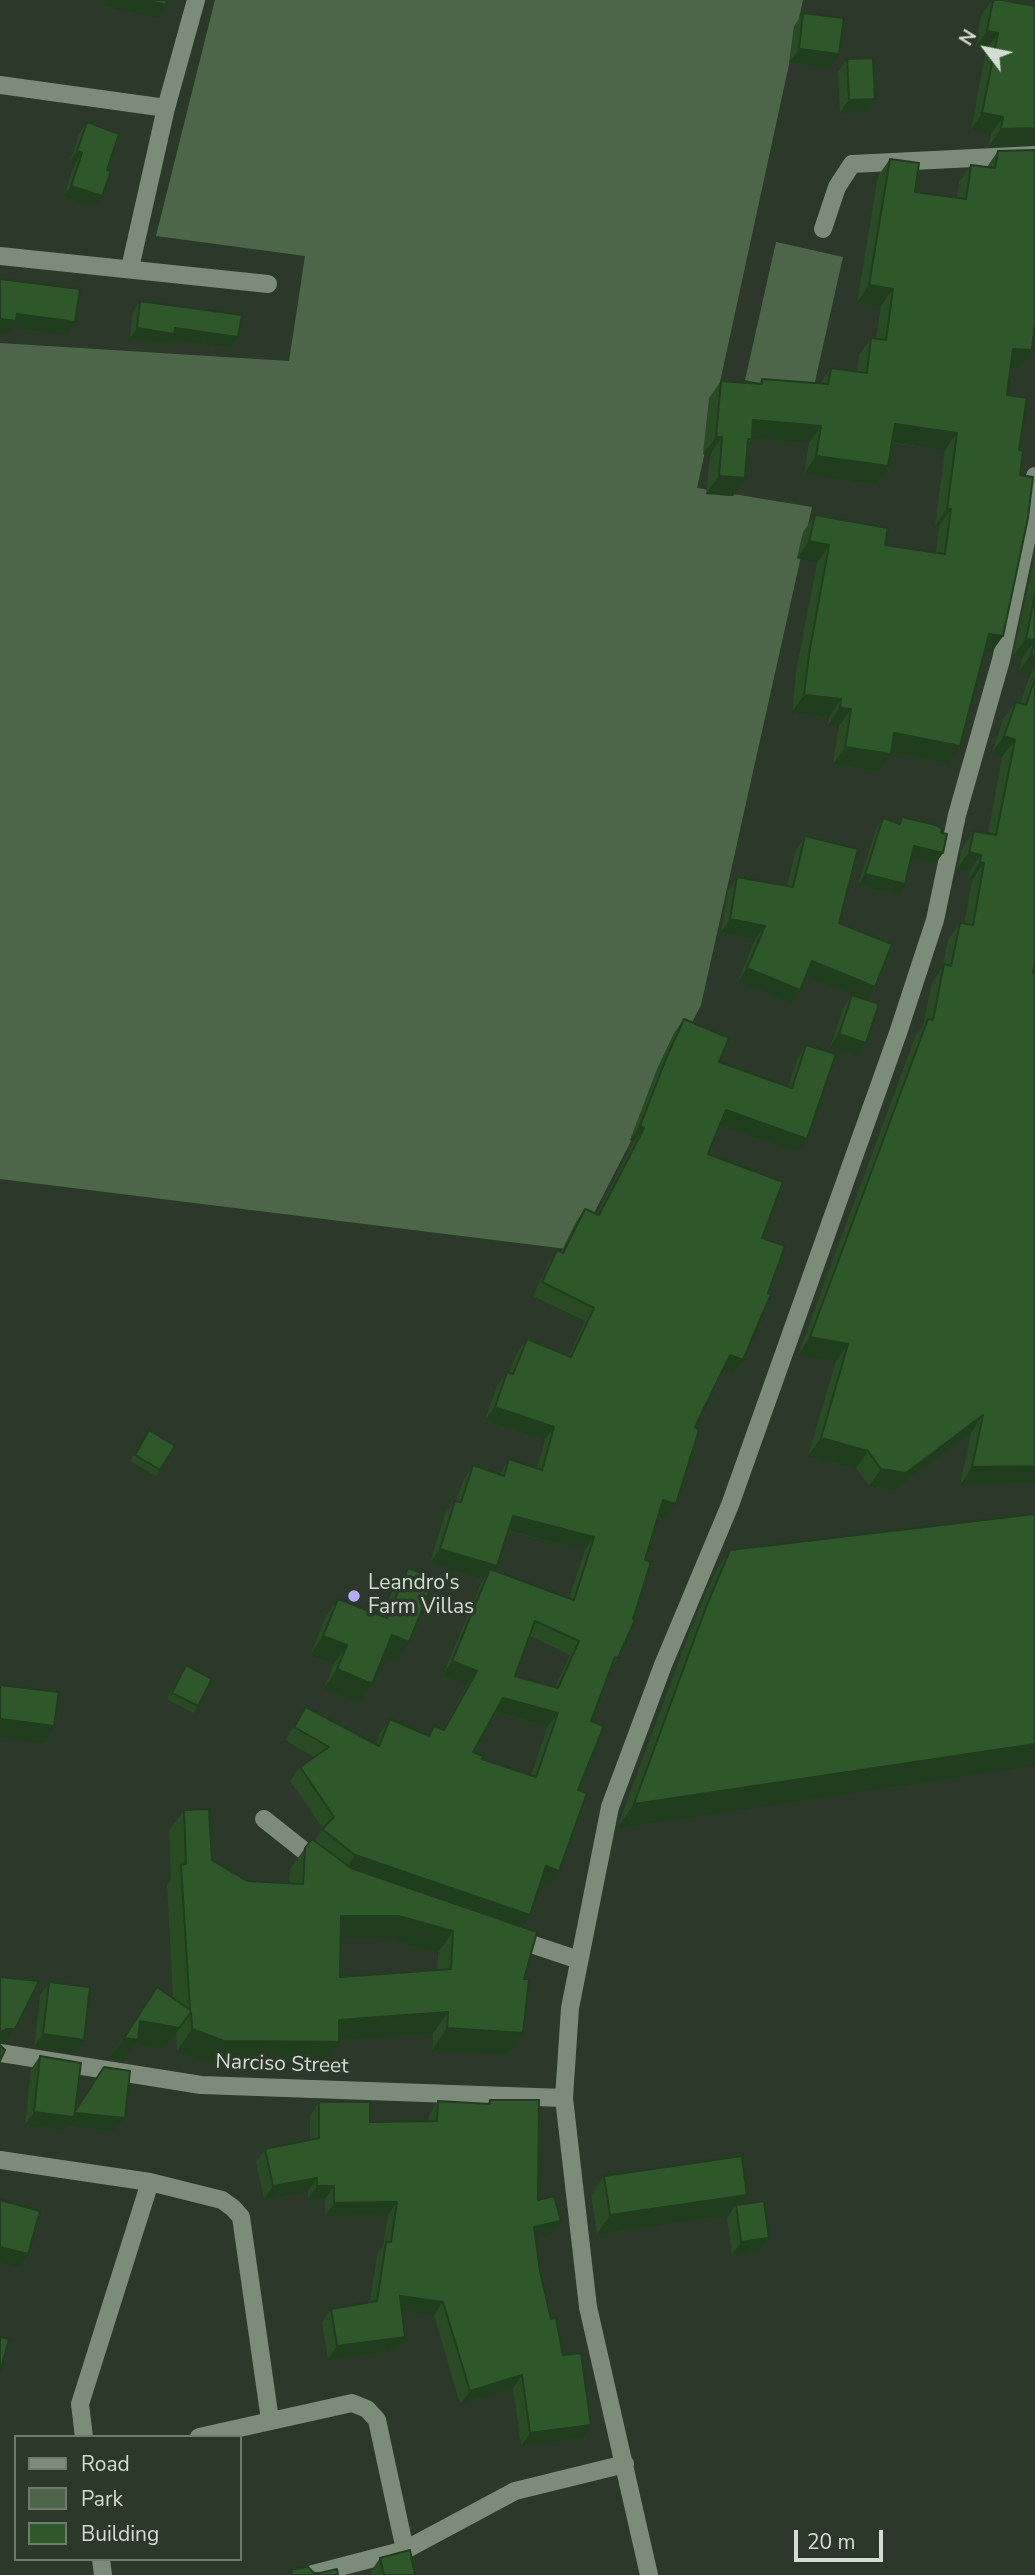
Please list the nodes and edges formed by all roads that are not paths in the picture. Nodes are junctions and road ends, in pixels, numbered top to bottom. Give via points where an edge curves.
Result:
1 (196, 0) edge
2 (0, 85) edge
3 (166, 108) junction
4 (1035, 155) edge
5 (823, 229) dead end
6 (0, 256) edge
7 (130, 268) junction
8 (268, 284) dead end
9 (1035, 476) edge
10 (264, 1819) dead end
11 (340, 1879) edge
12 (490, 1930) edge
13 (579, 1960) junction
14 (0, 2053) edge
15 (564, 2098) junction
16 (0, 2160) edge
17 (150, 2182) junction
18 (270, 2420) junction
19 (83, 2435) edge
20 (207, 2435) edge
21 (625, 2464) junction
22 (405, 2550) junction
23 (309, 2575) edge
24 (649, 2575) edge

1 - 3 street
2 - 3 street
3 - 7 street
4 - 5 street via 852,164 837,187
6 - 7 street
7 - 8 street
9 - 13 street via 1001,660 957,815 935,920 730,1505 610,1807
10 - 11 street
12 - 13 street
13 - 15 street via 570,2008
14 - 15 street, Narciso Street via 201,2085
15 - 21 street via 588,2308
16 - 17 street
17 - 18 street via 222,2200 241,2217
17 - 19 street via 80,2403
18 - 20 street
18 - 22 street via 352,2403 367,2409 377,2420
21 - 22 street via 515,2491
21 - 24 street
22 - 23 street

